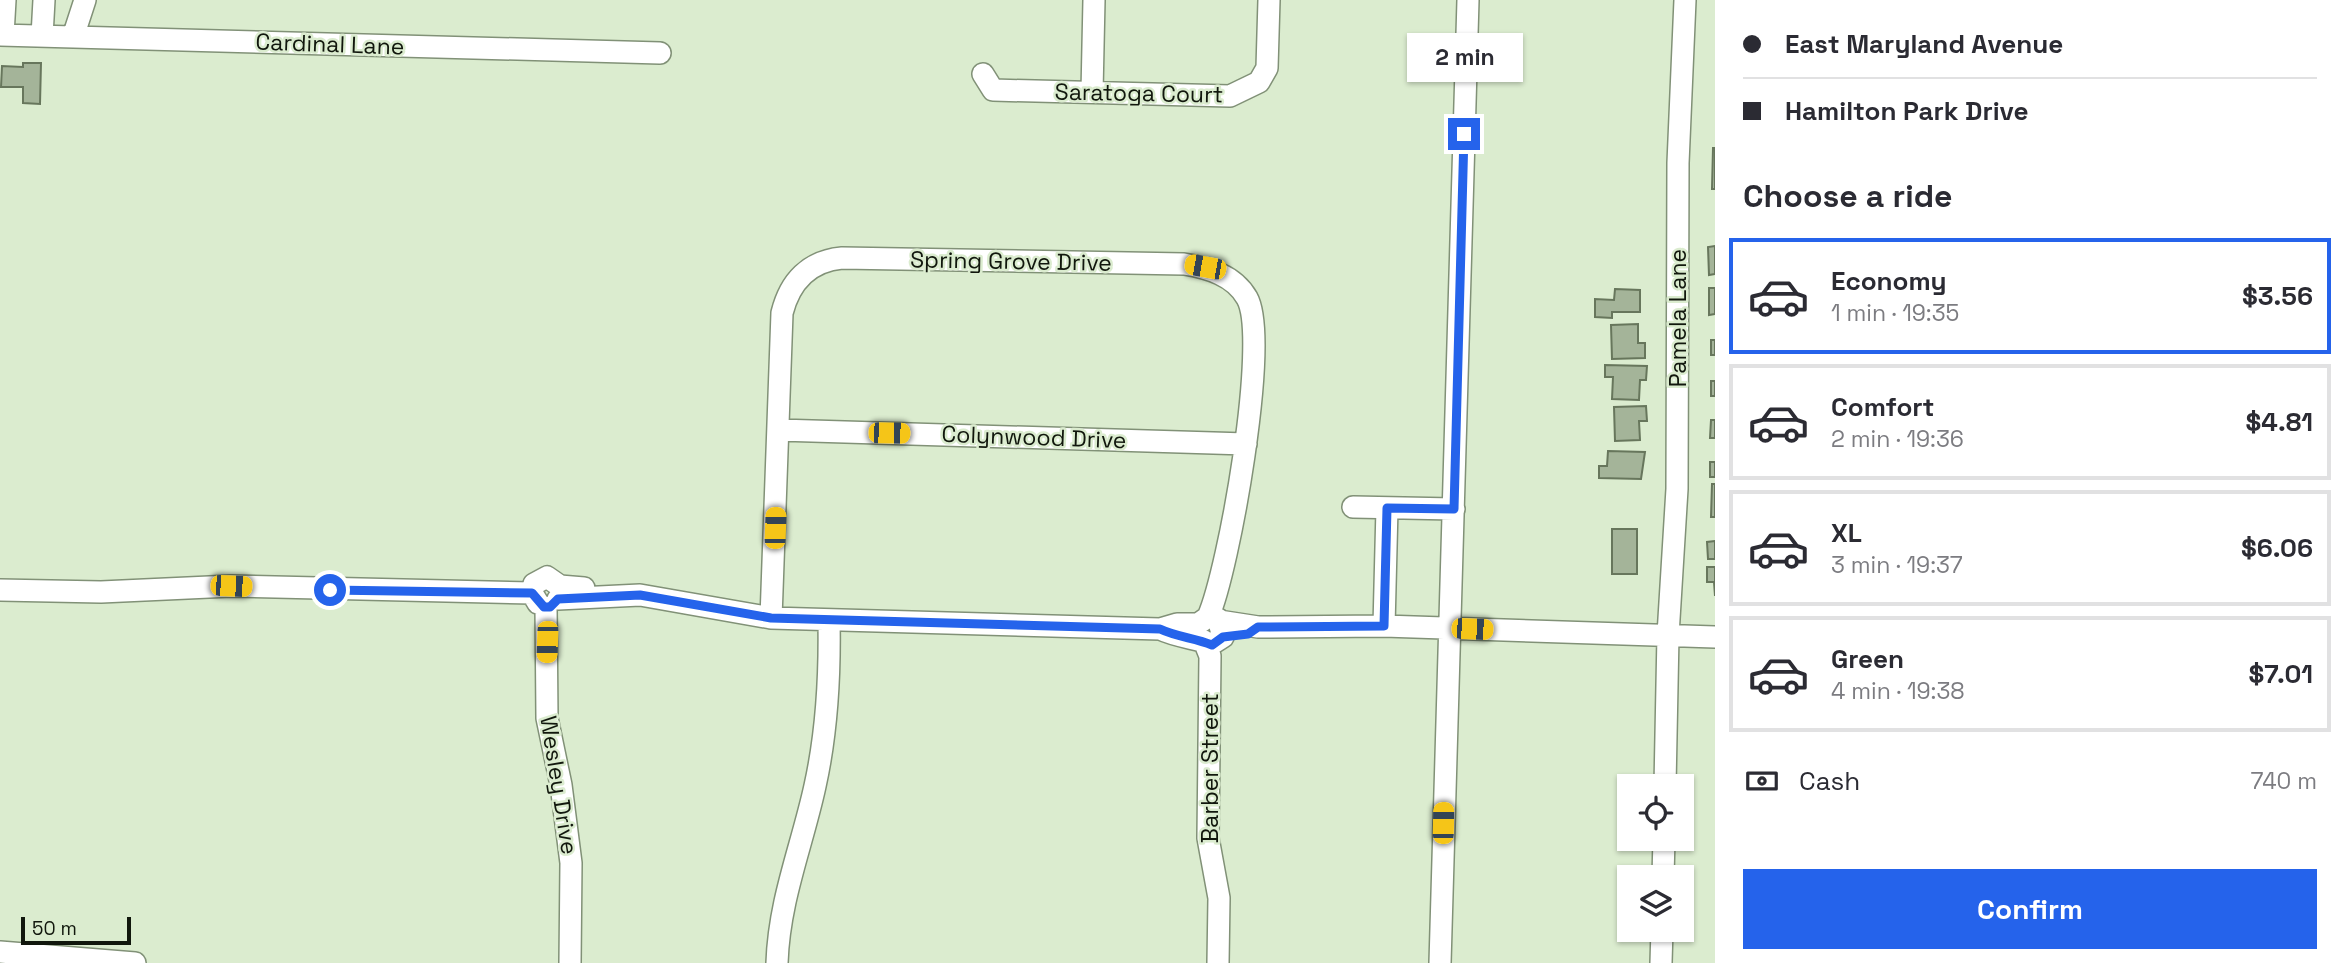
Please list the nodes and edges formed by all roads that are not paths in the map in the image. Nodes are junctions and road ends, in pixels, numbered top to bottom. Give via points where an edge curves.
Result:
1 (5, 0) edge
2 (44, 0) edge
3 (85, 0) edge
4 (1094, 0) edge
5 (1269, 0) edge
6 (1468, 0) edge
7 (1685, 0) edge
8 (2, 35) edge
9 (42, 36) junction
10 (73, 37) junction
11 (660, 53) dead end
12 (983, 74) dead end
13 (1092, 92) junction
14 (779, 430) junction
15 (1247, 443) junction
16 (1353, 507) dead end
17 (1387, 508) junction
18 (1454, 509) junction
19 (0, 590) edge
20 (549, 596) junction
21 (771, 618) junction
22 (829, 621) junction
23 (1384, 626) junction
24 (1451, 629) junction
25 (1211, 630) junction
26 (1668, 635) junction
27 (1715, 636) edge
28 (1665, 774) edge
29 (1662, 942) edge
30 (0, 951) edge
31 (135, 963) edge
32 (570, 963) edge
33 (777, 963) edge
34 (1218, 963) edge
35 (1440, 963) edge
36 (1661, 963) edge

1 - 8 street
2 - 9 street
3 - 10 street
4 - 13 street
5 - 13 street, Saratoga Court via 1267,68 1247,90 1230,96
6 - 18 street
7 - 26 street, Pamela Lane via 1678,163 1677,489
8 - 9 street, Cardinal Lane
9 - 10 street, Cardinal Lane
10 - 11 street, Cardinal Lane
12 - 13 street, Saratoga Court via 993,90
14 - 15 street, Colynwood Drive
14 - 15 street, Spring Grove Drive via 782,313 794,282 820,262 842,258 1184,264 1224,275 1238,285 1253,310
14 - 21 street, Spring Grove Drive
15 - 25 street, Spring Grove Drive
16 - 17 street
17 - 18 street
17 - 23 street
18 - 24 street
19 - 20 street via 101,592 231,586
20 - 21 street via 640,595
20 - 32 street, Wesley Drive via 547,718 571,863
21 - 22 street
22 - 25 street via 1160,629 1175,636
22 - 33 street via 823,747 787,880
23 - 24 street
23 - 25 street via 1258,627 1248,634
24 - 26 street
24 - 35 street
25 - 34 street, Barber Street via 1208,838 1219,898
26 - 27 street
26 - 28 street, Pamela Lane
29 - 36 street
30 - 31 street

